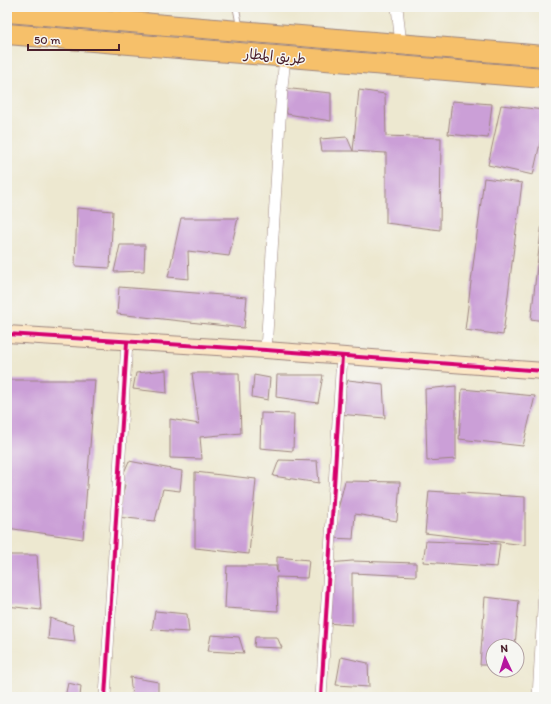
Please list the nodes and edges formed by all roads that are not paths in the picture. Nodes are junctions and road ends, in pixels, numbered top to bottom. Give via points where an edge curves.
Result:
1 (236, 7) edge
2 (397, 7) edge
3 (19, 11) edge
4 (149, 24) junction
5 (241, 32) junction
6 (7, 34) edge
7 (401, 45) junction
8 (149, 46) junction
9 (544, 56) edge
10 (285, 57) junction
11 (544, 78) edge
12 (7, 334) edge
13 (128, 342) junction
14 (266, 350) junction
15 (342, 356) junction
16 (544, 371) edge
17 (544, 592) edge
18 (105, 697) edge
19 (321, 697) edge
20 (538, 697) edge

1 - 5 lane
2 - 7 street
3 - 4 highway, طريق المطار
4 - 5 highway, طريق المطار
4 - 8 highway
5 - 7 highway, طريق المطار
6 - 8 highway, طريق المطار
7 - 9 highway, طريق المطار
8 - 10 highway, طريق المطار
10 - 11 highway, طريق المطار
10 - 14 street
12 - 13 street
13 - 14 street
13 - 18 street
14 - 15 street
15 - 16 street
15 - 19 street
17 - 20 street

